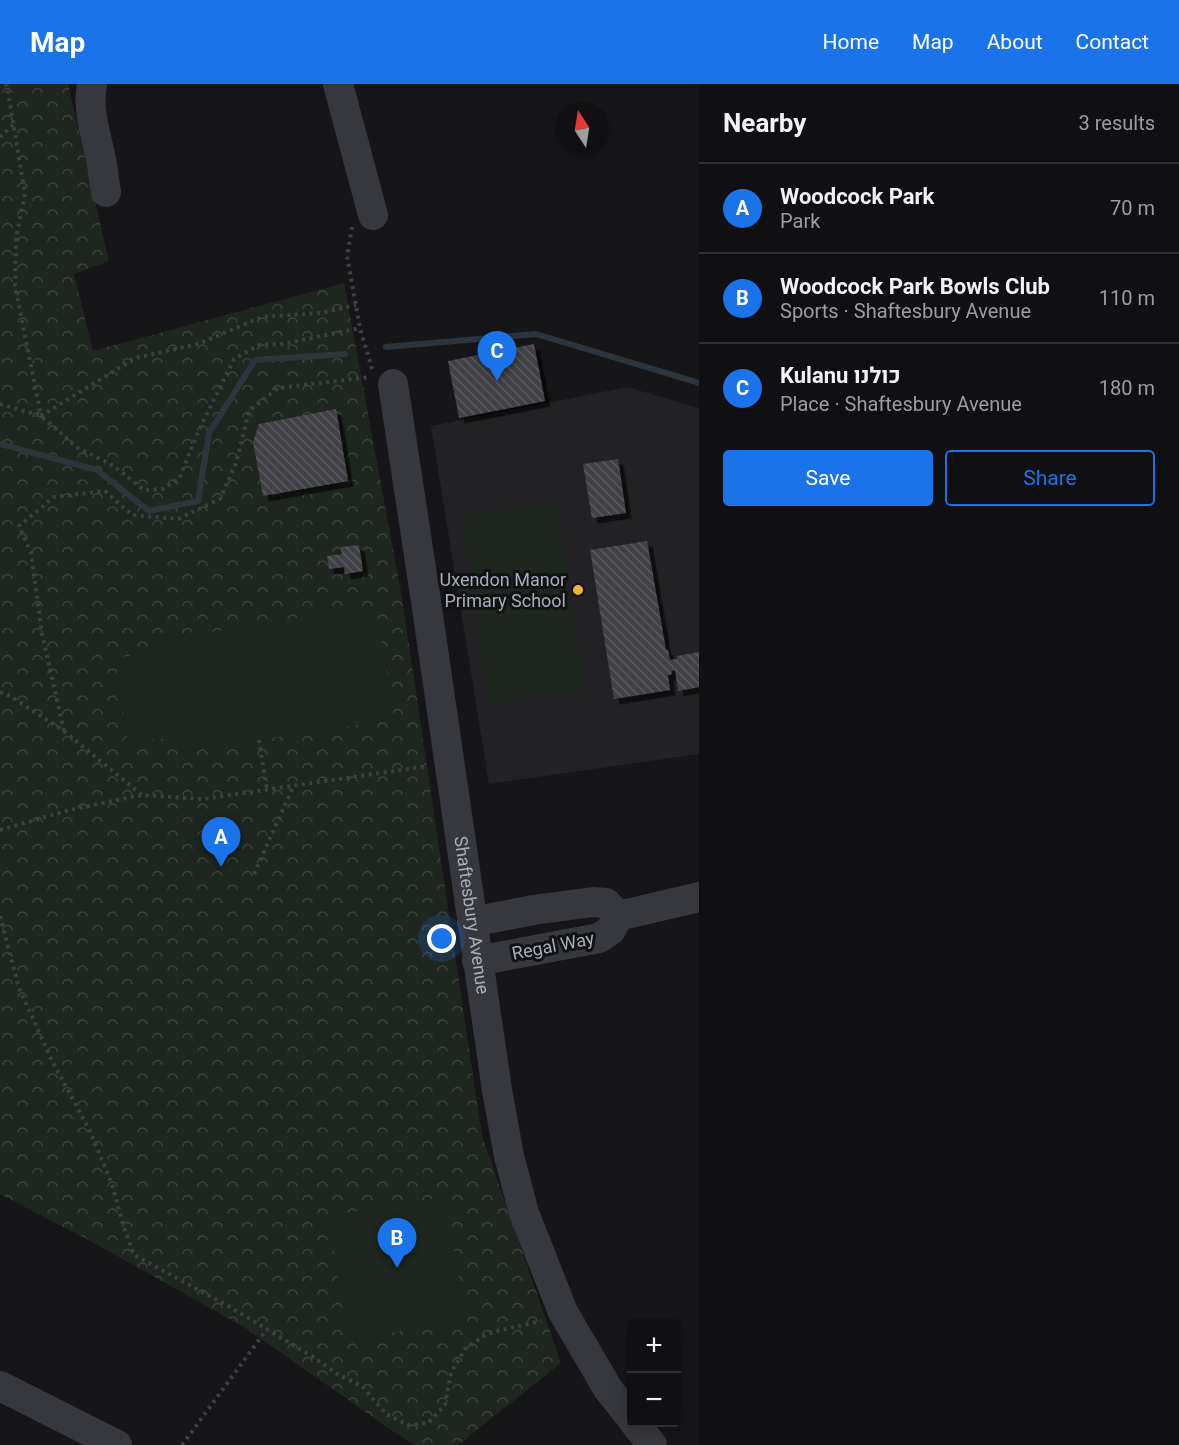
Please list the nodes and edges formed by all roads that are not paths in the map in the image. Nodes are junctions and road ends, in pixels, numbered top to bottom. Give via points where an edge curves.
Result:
1 (92, 84) edge
2 (338, 84) edge
3 (106, 192) dead end
4 (373, 214) road end
5 (393, 384) dead end
6 (699, 897) edge
7 (618, 916) junction
8 (472, 922) junction
9 (477, 960) junction
10 (0, 1386) edge
11 (627, 1413) edge
12 (638, 1427) edge
13 (117, 1445) edge
14 (652, 1445) edge

1 - 3 street via 93,124
2 - 4 street
5 - 8 street, Shaftesbury Avenue
6 - 7 street
7 - 8 street, Regal Way via 606,903 593,902
7 - 9 street, Regal Way via 611,930 599,938
8 - 9 street, Shaftesbury Avenue
9 - 11 street, Shaftesbury Avenue via 509,1156 524,1213 563,1312 608,1389
10 - 13 street
12 - 14 street, Shaftesbury Avenue

